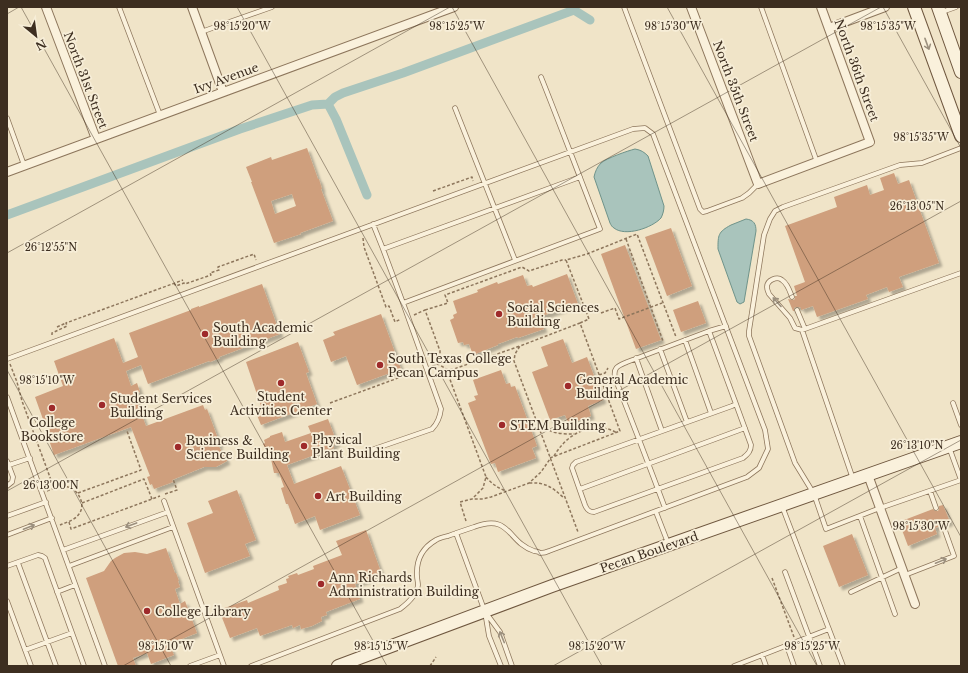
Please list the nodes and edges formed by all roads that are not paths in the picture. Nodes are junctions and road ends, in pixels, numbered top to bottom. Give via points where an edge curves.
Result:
1 (46, 7) edge
2 (119, 7) edge
3 (192, 7) edge
4 (272, 7) edge
5 (454, 7) edge
6 (624, 7) edge
7 (692, 7) edge
8 (761, 7) edge
9 (821, 7) edge
10 (885, 7) edge
11 (914, 7) edge
12 (956, 7) edge
13 (936, 9) edge
14 (828, 28) junction
15 (201, 32) junction
16 (961, 72) edge
17 (541, 77) dead end
18 (223, 92) junction
19 (455, 108) dead end
20 (160, 115) junction
21 (7, 118) edge
22 (961, 136) edge
23 (96, 139) junction
24 (961, 148) edge
25 (570, 152) junction
26 (817, 162) junction
27 (24, 165) junction
28 (7, 172) edge
29 (580, 177) junction
30 (485, 183) junction
31 (758, 184) junction
32 (495, 209) junction
33 (373, 224) junction
34 (383, 249) junction
35 (516, 260) junction
36 (961, 273) edge
37 (792, 298) dead end
38 (403, 303) junction
39 (797, 310) dead end
40 (726, 326) junction
41 (803, 330) junction
42 (709, 331) junction
43 (685, 340) junction
44 (660, 349) junction
45 (636, 358) junction
46 (7, 359) edge
47 (7, 397) edge
48 (953, 403) dead end
49 (736, 404) junction
50 (711, 413) junction
51 (687, 422) junction
52 (961, 425) edge
53 (745, 428) junction
54 (662, 431) junction
55 (639, 439) junction
56 (961, 442) edge
57 (949, 446) junction
58 (30, 458) junction
59 (351, 458) dead end
60 (8, 463) edge
61 (648, 464) junction
62 (868, 475) junction
63 (854, 480) junction
64 (961, 480) edge
65 (7, 486) edge
66 (580, 489) junction
67 (658, 489) junction
68 (930, 491) junction
69 (814, 494) junction
70 (164, 501) dead end
71 (46, 502) junction
72 (782, 506) junction
73 (665, 508) junction
74 (880, 508) junction
75 (936, 508) dead end
76 (168, 512) junction
77 (656, 512) junction
78 (7, 516) edge
79 (860, 516) junction
80 (52, 518) junction
81 (943, 525) dead end
82 (173, 527) junction
83 (456, 533) junction
84 (7, 535) edge
85 (669, 545) junction
86 (63, 550) junction
87 (18, 563) junction
88 (7, 566) edge
89 (69, 566) junction
90 (785, 572) dead end
91 (903, 572) junction
92 (882, 577) junction
93 (76, 585) junction
94 (57, 592) junction
95 (851, 592) dead end
96 (7, 602) edge
97 (915, 604) dead end
98 (485, 612) junction
99 (894, 614) dead end
100 (829, 630) junction
101 (72, 633) junction
102 (810, 637) junction
103 (47, 642) junction
104 (787, 646) junction
105 (25, 650) junction
106 (220, 655) junction
107 (762, 655) junction
108 (739, 665) edge
109 (31, 666) edge
110 (56, 666) edge
111 (84, 666) edge
112 (104, 666) edge
113 (190, 666) edge
114 (224, 666) edge
115 (251, 666) edge
116 (338, 666) edge
117 (500, 666) edge
118 (512, 666) edge
119 (734, 666) edge
120 (766, 666) edge
121 (794, 666) edge
122 (820, 666) edge
123 (843, 666) edge

1 - 23 street, North 31st Street
2 - 20 lane
3 - 15 street
4 - 15 lane
5 - 18 street, Ivy Avenue
6 - 31 lane via 700,209 707,212 729,204 742,198
7 - 31 street, North 35th Street
8 - 26 lane
9 - 14 street, North 36th Street
10 - 14 street
11 -> 22 main road
12 - 13 lane
13 - 16 main road
14 - 26 street, North 36th Street via 870,142
15 - 18 street
17 - 25 lane
18 - 20 street, Ivy Avenue
19 - 30 lane
20 - 23 street, Ivy Avenue
21 - 27 lane
23 - 27 street, Ivy Avenue
24 - 69 lane via 922,163 900,165 783,207 775,211 770,219 764,235 748,331 795,463
25 - 29 lane
25 - 30 lane
25 - 40 lane via 633,129 645,128 654,134
26 - 31 street
27 - 28 street, Ivy Avenue
29 - 32 lane
29 - 35 lane via 600,229
30 - 32 lane
30 - 33 lane
32 - 34 lane
32 - 35 lane
33 - 34 lane
33 - 46 lane
34 - 38 lane
35 - 38 lane
36 - 41 lane
41 -> 37 lane via 795,328 790,318 772,298 767,289 769,282 779,278 783,280
38 - 59 lane via 441,409 440,416 432,429
39 - 41 lane
40 - 42 lane
40 - 73 lane via 766,430 768,450 759,468 747,478
41 - 63 lane
42 - 43 lane
42 - 49 lane
43 - 44 lane
43 - 50 lane
44 - 45 lane
44 - 51 lane
45 - 54 lane
45 - 55 lane via 620,365 614,372
47 - 58 lane
48 - 52 lane
49 - 50 lane
49 - 53 lane
50 - 51 lane
51 - 54 lane
53 - 61 lane
53 - 67 lane via 751,450 743,458
54 - 55 lane
55 - 61 lane
55 - 66 lane via 576,462 572,468
56 - 57 main road, Pecan Boulevard
57 - 62 main road, Pecan Boulevard
57 - 64 lane
58 - 60 lane
58 - 71 lane
60 - 65 lane via 13,477
61 - 66 lane
61 - 67 lane
62 - 63 main road, Pecan Boulevard
62 - 74 street
63 - 69 main road, Pecan Boulevard
64 - 68 lane
66 - 67 lane via 587,510 594,512
67 - 73 lane
68 - 74 lane
68 - 75 lane
69 - 72 main road, Pecan Boulevard
69 - 79 lane via 826,529
70 - 76 lane
71 - 78 lane
71 - 80 lane
72 - 85 main road, Pecan Boulevard
72 - 100 lane
73 - 77 lane
74 - 79 lane
74 - 91 street
76 - 82 lane
76 -> 86 lane
77 - 83 lane via 540,553 519,543 509,531 494,523 484,523
77 - 85 lane
79 - 92 lane
84 -> 80 lane
80 - 86 lane
91 -> 81 lane via 954,556
82 - 89 lane
82 - 106 lane
83 - 98 lane
83 - 115 lane via 436,540 420,554 417,566 418,585 409,602 400,609
85 - 98 main road, Pecan Boulevard
86 - 89 lane
87 - 88 lane
87 - 94 lane via 38,555 45,558
87 - 103 lane
89 - 93 lane
90 - 102 lane
91 - 92 lane
91 - 97 street
92 - 95 lane
92 - 99 lane
93 - 94 lane
93 - 112 lane
94 - 101 lane
96 - 105 lane
98 - 116 main road, Pecan Boulevard
98 - 117 lane via 489,636
118 -> 98 lane via 500,632
100 - 102 lane
100 - 123 lane
101 - 103 lane
101 - 111 lane
102 - 104 lane
102 - 122 lane
103 - 105 lane
103 - 110 lane
104 - 107 lane
104 - 121 lane
105 - 109 lane
106 - 113 lane
106 - 114 lane
107 - 108 lane
107 - 120 lane
108 - 119 lane

